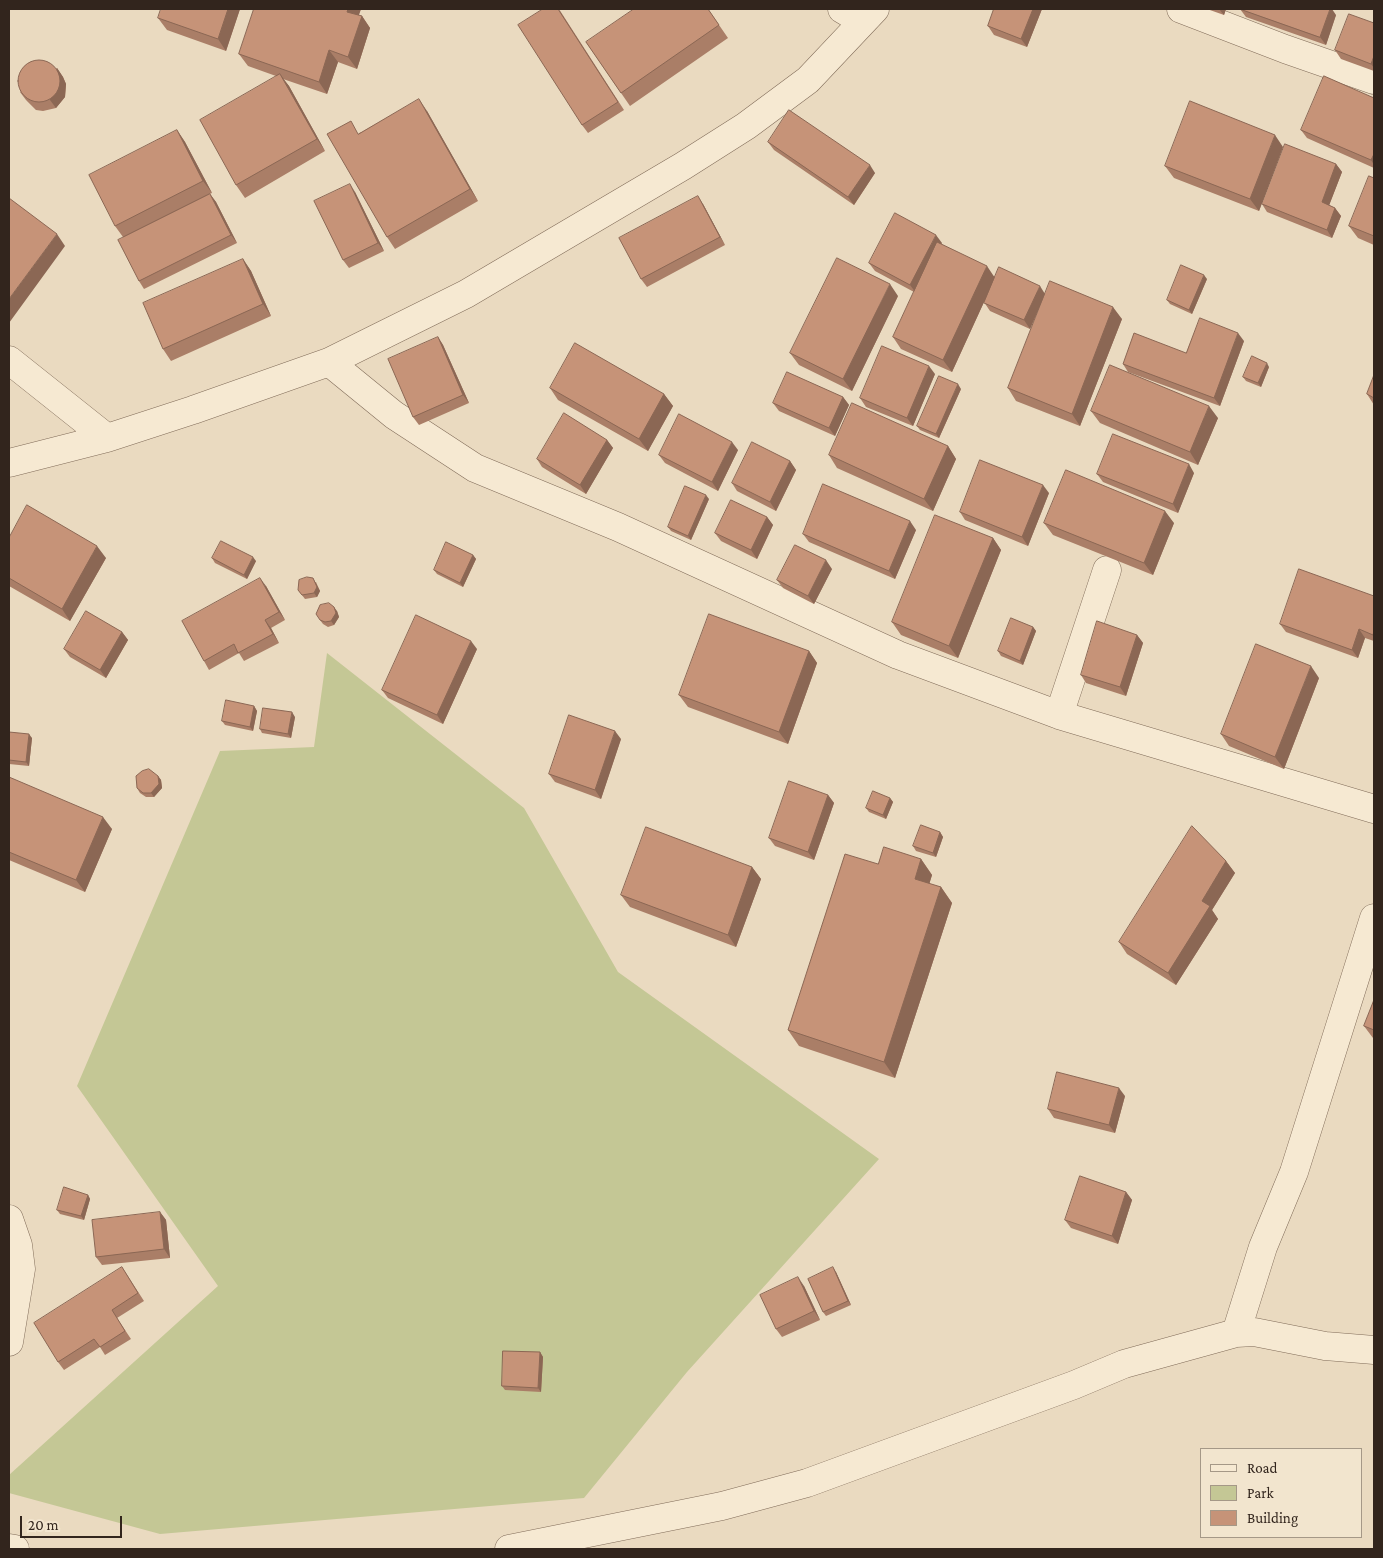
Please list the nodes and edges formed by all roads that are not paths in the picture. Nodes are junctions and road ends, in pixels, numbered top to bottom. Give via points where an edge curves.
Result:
1 (1181, 9) edge
2 (860, 13) edge
3 (1374, 80) edge
4 (9, 360) edge
5 (329, 362) junction
6 (107, 438) junction
7 (9, 463) edge
8 (1107, 570) edge
9 (1059, 715) junction
10 (1374, 809) edge
11 (1374, 918) edge
12 (9, 1219) edge
13 (1236, 1333) junction
14 (9, 1342) edge
15 (1374, 1350) edge
16 (9, 1548) edge
17 (15, 1549) edge
18 (508, 1549) edge

1 - 3 street
2 - 5 street via 808,80 746,126 466,294
4 - 6 street
5 - 6 street
5 - 9 street via 394,415 475,468 618,527 898,655
6 - 7 street
8 - 9 street
9 - 10 street
11 - 13 street via 1294,1172 1263,1247
12 - 14 street via 18,1245 21,1269
13 - 15 street via 1254,1332 1325,1346
13 - 18 street via 1124,1364 1064,1389 762,1497
16 - 17 street

